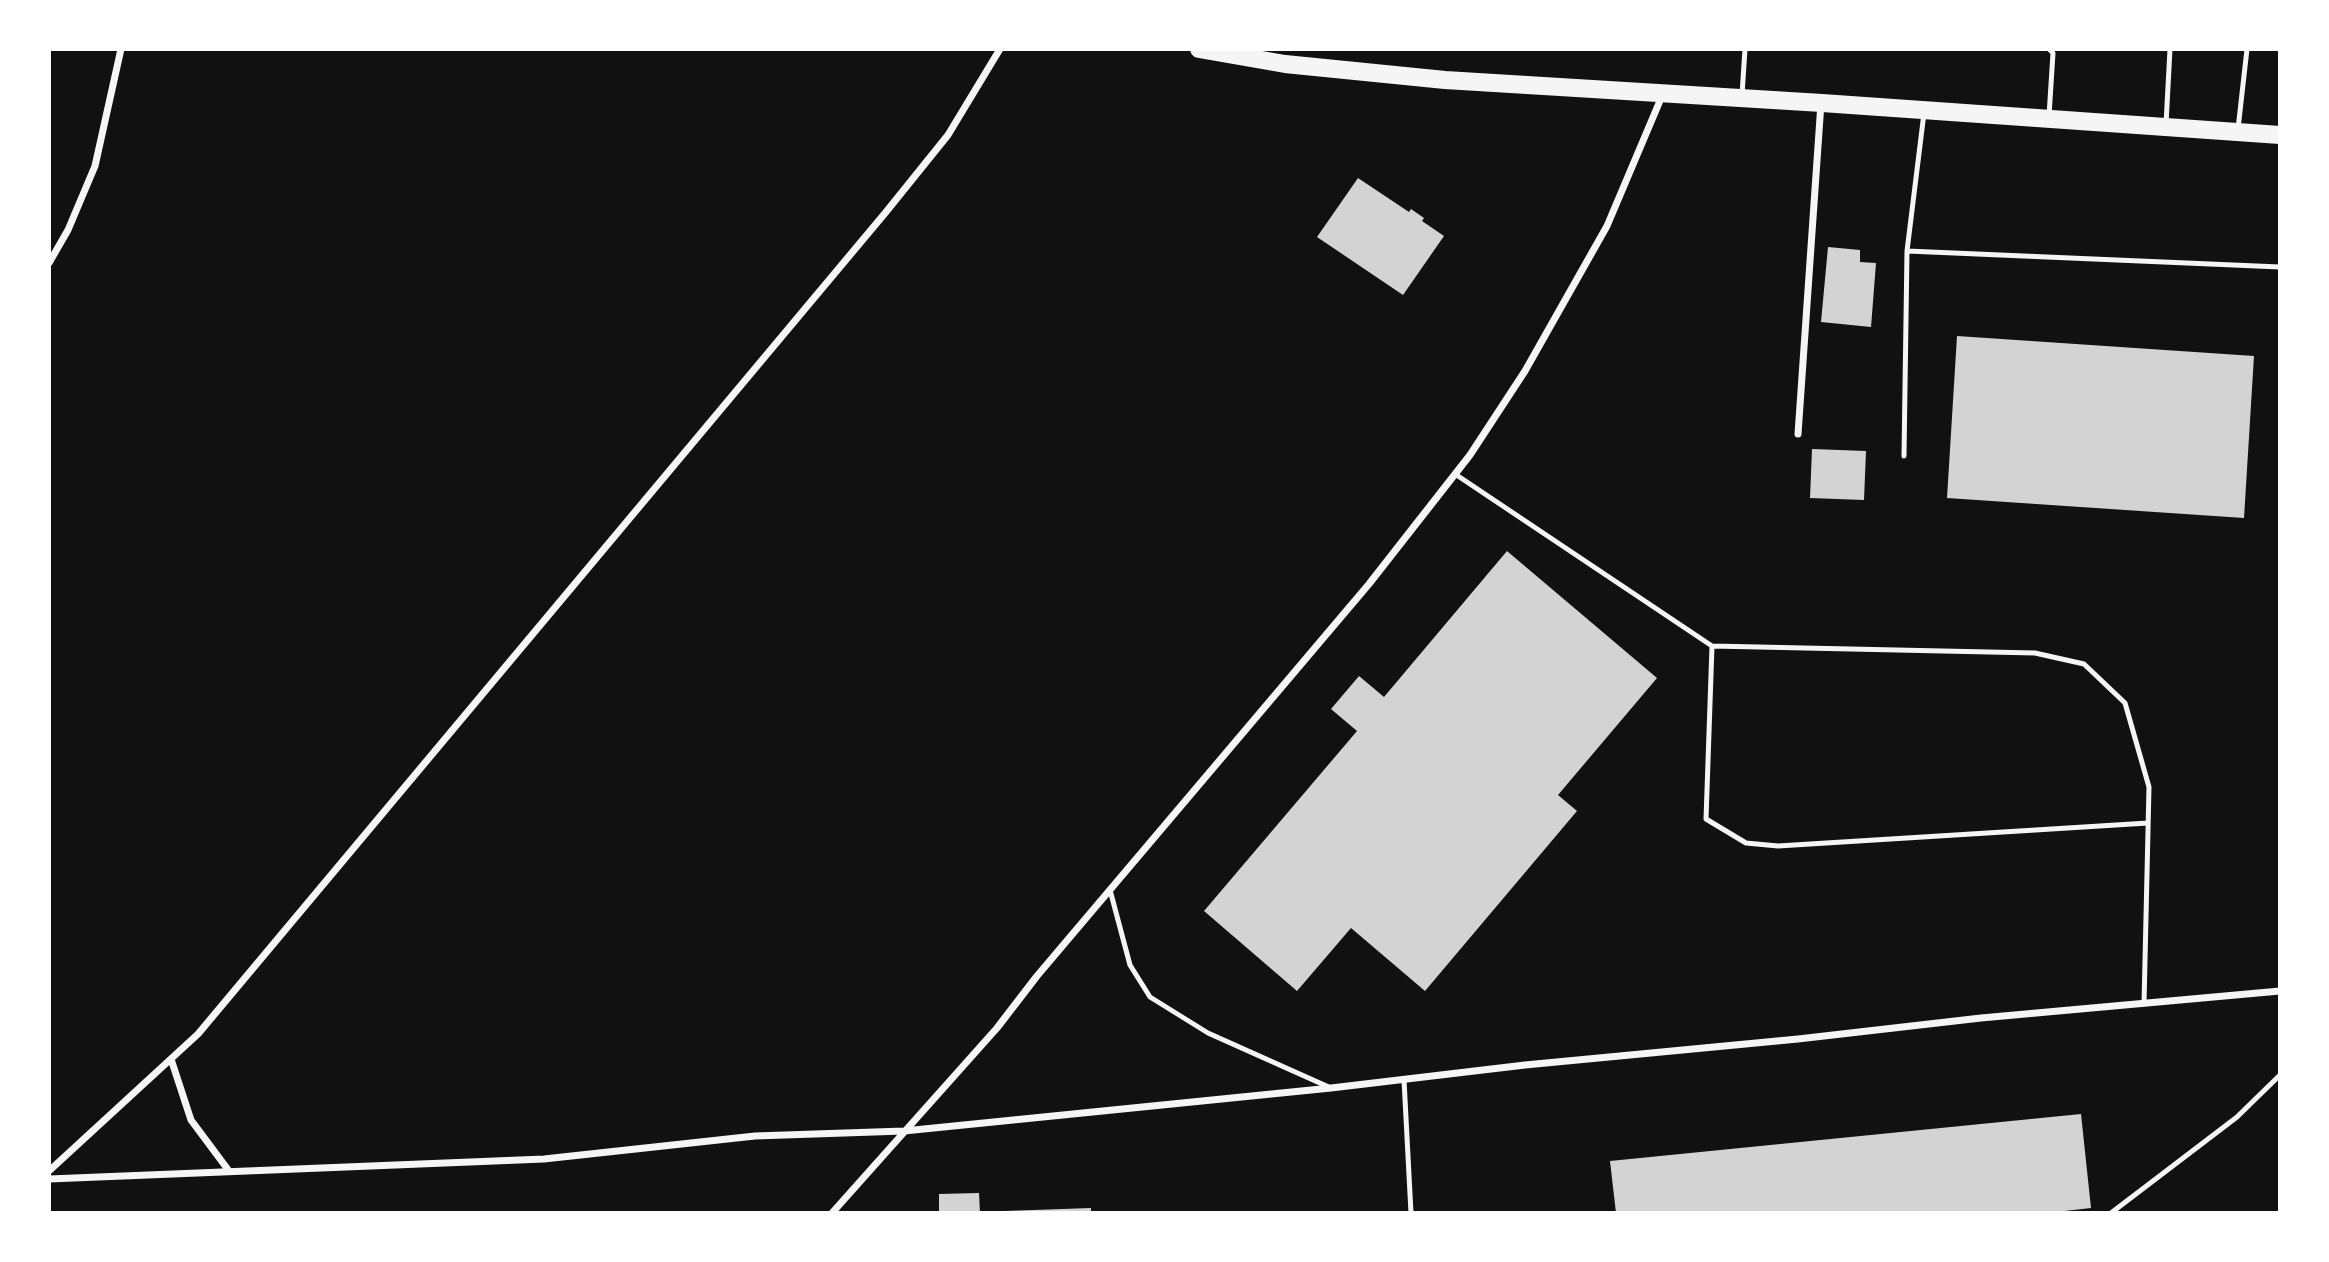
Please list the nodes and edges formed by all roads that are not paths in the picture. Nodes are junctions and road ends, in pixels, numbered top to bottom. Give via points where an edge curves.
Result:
1 (121, 49) edge
2 (1000, 49) edge
3 (1199, 49) edge
4 (1745, 49) edge
5 (2049, 49) edge
6 (2170, 49) edge
7 (2247, 49) edge
8 (1663, 93) junction
9 (1741, 98) junction
10 (1822, 103) junction
11 (1925, 110) junction
12 (2049, 119) junction
13 (2165, 127) junction
14 (2238, 132) junction
15 (2280, 135) edge
16 (1907, 251) junction
17 (49, 263) edge
18 (2280, 267) edge
19 (1798, 434) dead end
20 (1904, 456) dead end
21 (1455, 474) junction
22 (1712, 646) junction
23 (2148, 822) junction
24 (1110, 890) junction
25 (2280, 991) edge
26 (2144, 1004) junction
27 (171, 1059) junction
28 (2280, 1075) edge
29 (1404, 1080) junction
30 (1331, 1088) junction
31 (904, 1131) junction
32 (49, 1171) edge
33 (229, 1171) junction
34 (49, 1179) edge
35 (832, 1213) edge
36 (1411, 1213) edge
37 (2111, 1213) edge

1 - 17 street via 95,166
2 - 27 street via 948,135 886,212 207,1024
3 - 8 main road via 1285,64 1432,78
4 - 9 lane
5 - 12 lane via 2053,52
6 - 13 lane
7 - 14 lane
8 - 9 main road
8 - 21 street via 1607,226 1576,285
9 - 10 main road
10 - 11 main road
10 - 19 street
11 - 12 main road
11 - 16 lane
12 - 13 main road
13 - 14 main road
14 - 15 main road
16 - 18 lane
16 - 20 lane
21 - 22 lane
21 - 24 street
22 - 23 lane via 2035,653 2084,664 2125,702 2149,788
22 - 23 lane via 1706,819 1746,843 1778,846
23 - 26 lane
24 - 30 lane via 1130,965 1150,998 1208,1032
24 - 31 street
25 - 26 street
26 - 29 street
27 - 32 street
27 - 33 street via 191,1120
28 - 37 lane via 2236,1117
29 - 30 street
29 - 36 lane
30 - 31 street
31 - 33 street via 755,1136 544,1158
31 - 35 street
33 - 34 street

